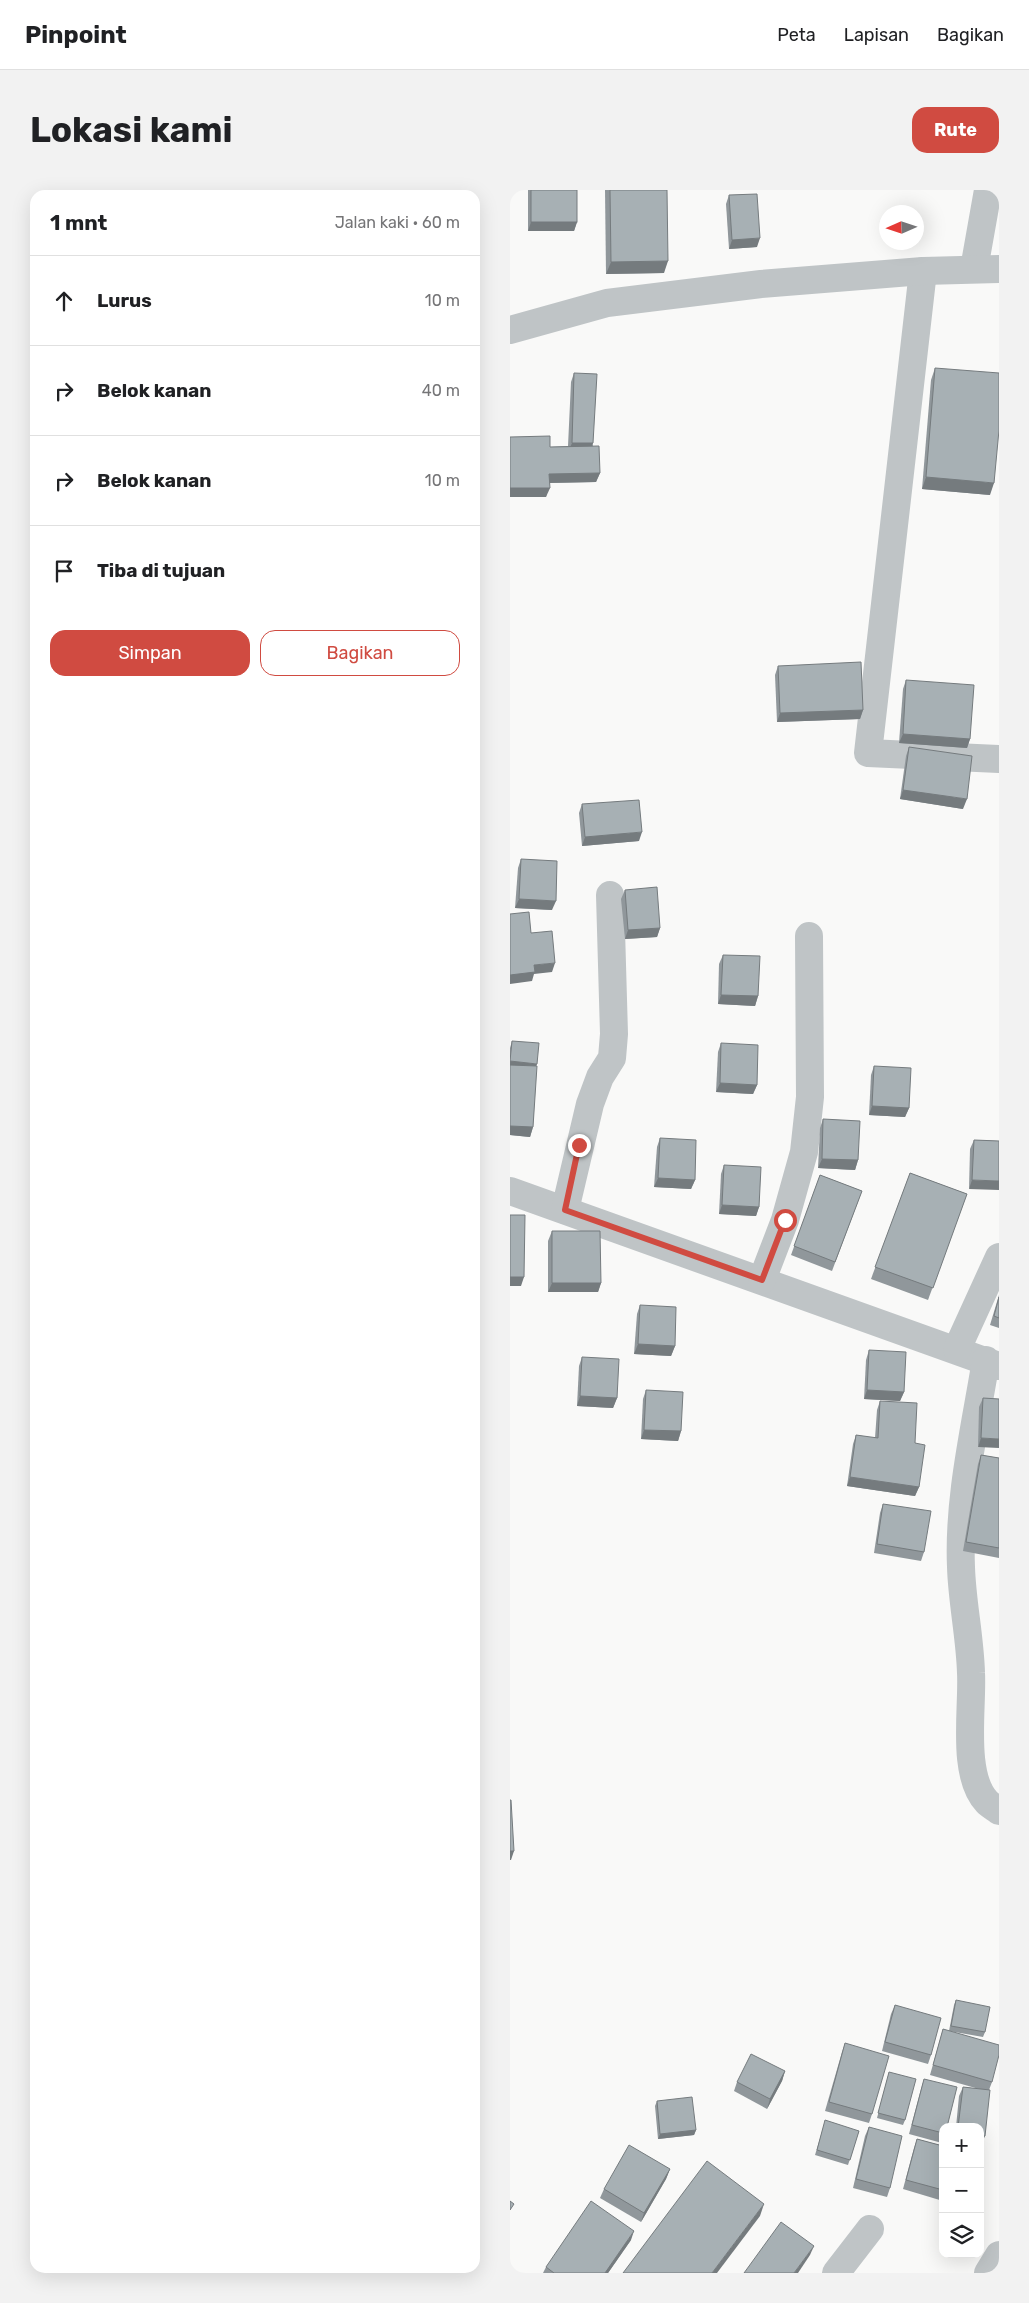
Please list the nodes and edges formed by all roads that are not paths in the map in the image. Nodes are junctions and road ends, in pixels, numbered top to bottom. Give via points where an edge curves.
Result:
1 (988, 190) edge
2 (986, 269) edge
3 (923, 271) junction
4 (510, 330) edge
5 (999, 759) edge
6 (610, 895) dead end
7 (809, 936) dead end
8 (510, 1191) edge
9 (565, 1210) junction
10 (999, 1257) edge
11 (762, 1280) junction
12 (957, 1349) junction
13 (992, 1363) edge
14 (999, 1811) edge
15 (870, 2229) dead end
16 (999, 2255) edge
17 (836, 2273) edge
18 (988, 2273) edge

1 - 2 street
2 - 3 street
3 - 4 street via 761,284 608,303
3 - 5 street via 868,753
6 - 9 street via 612,1058 600,1077 590,1104
7 - 11 street via 810,1097 804,1152 785,1220
8 - 9 street
9 - 11 street
10 - 12 street
11 - 12 street
12 - 13 street
13 - 14 street via 966,1483 961,1567 971,1676 970,1754 977,1785 986,1801
15 - 17 street
16 - 18 street

